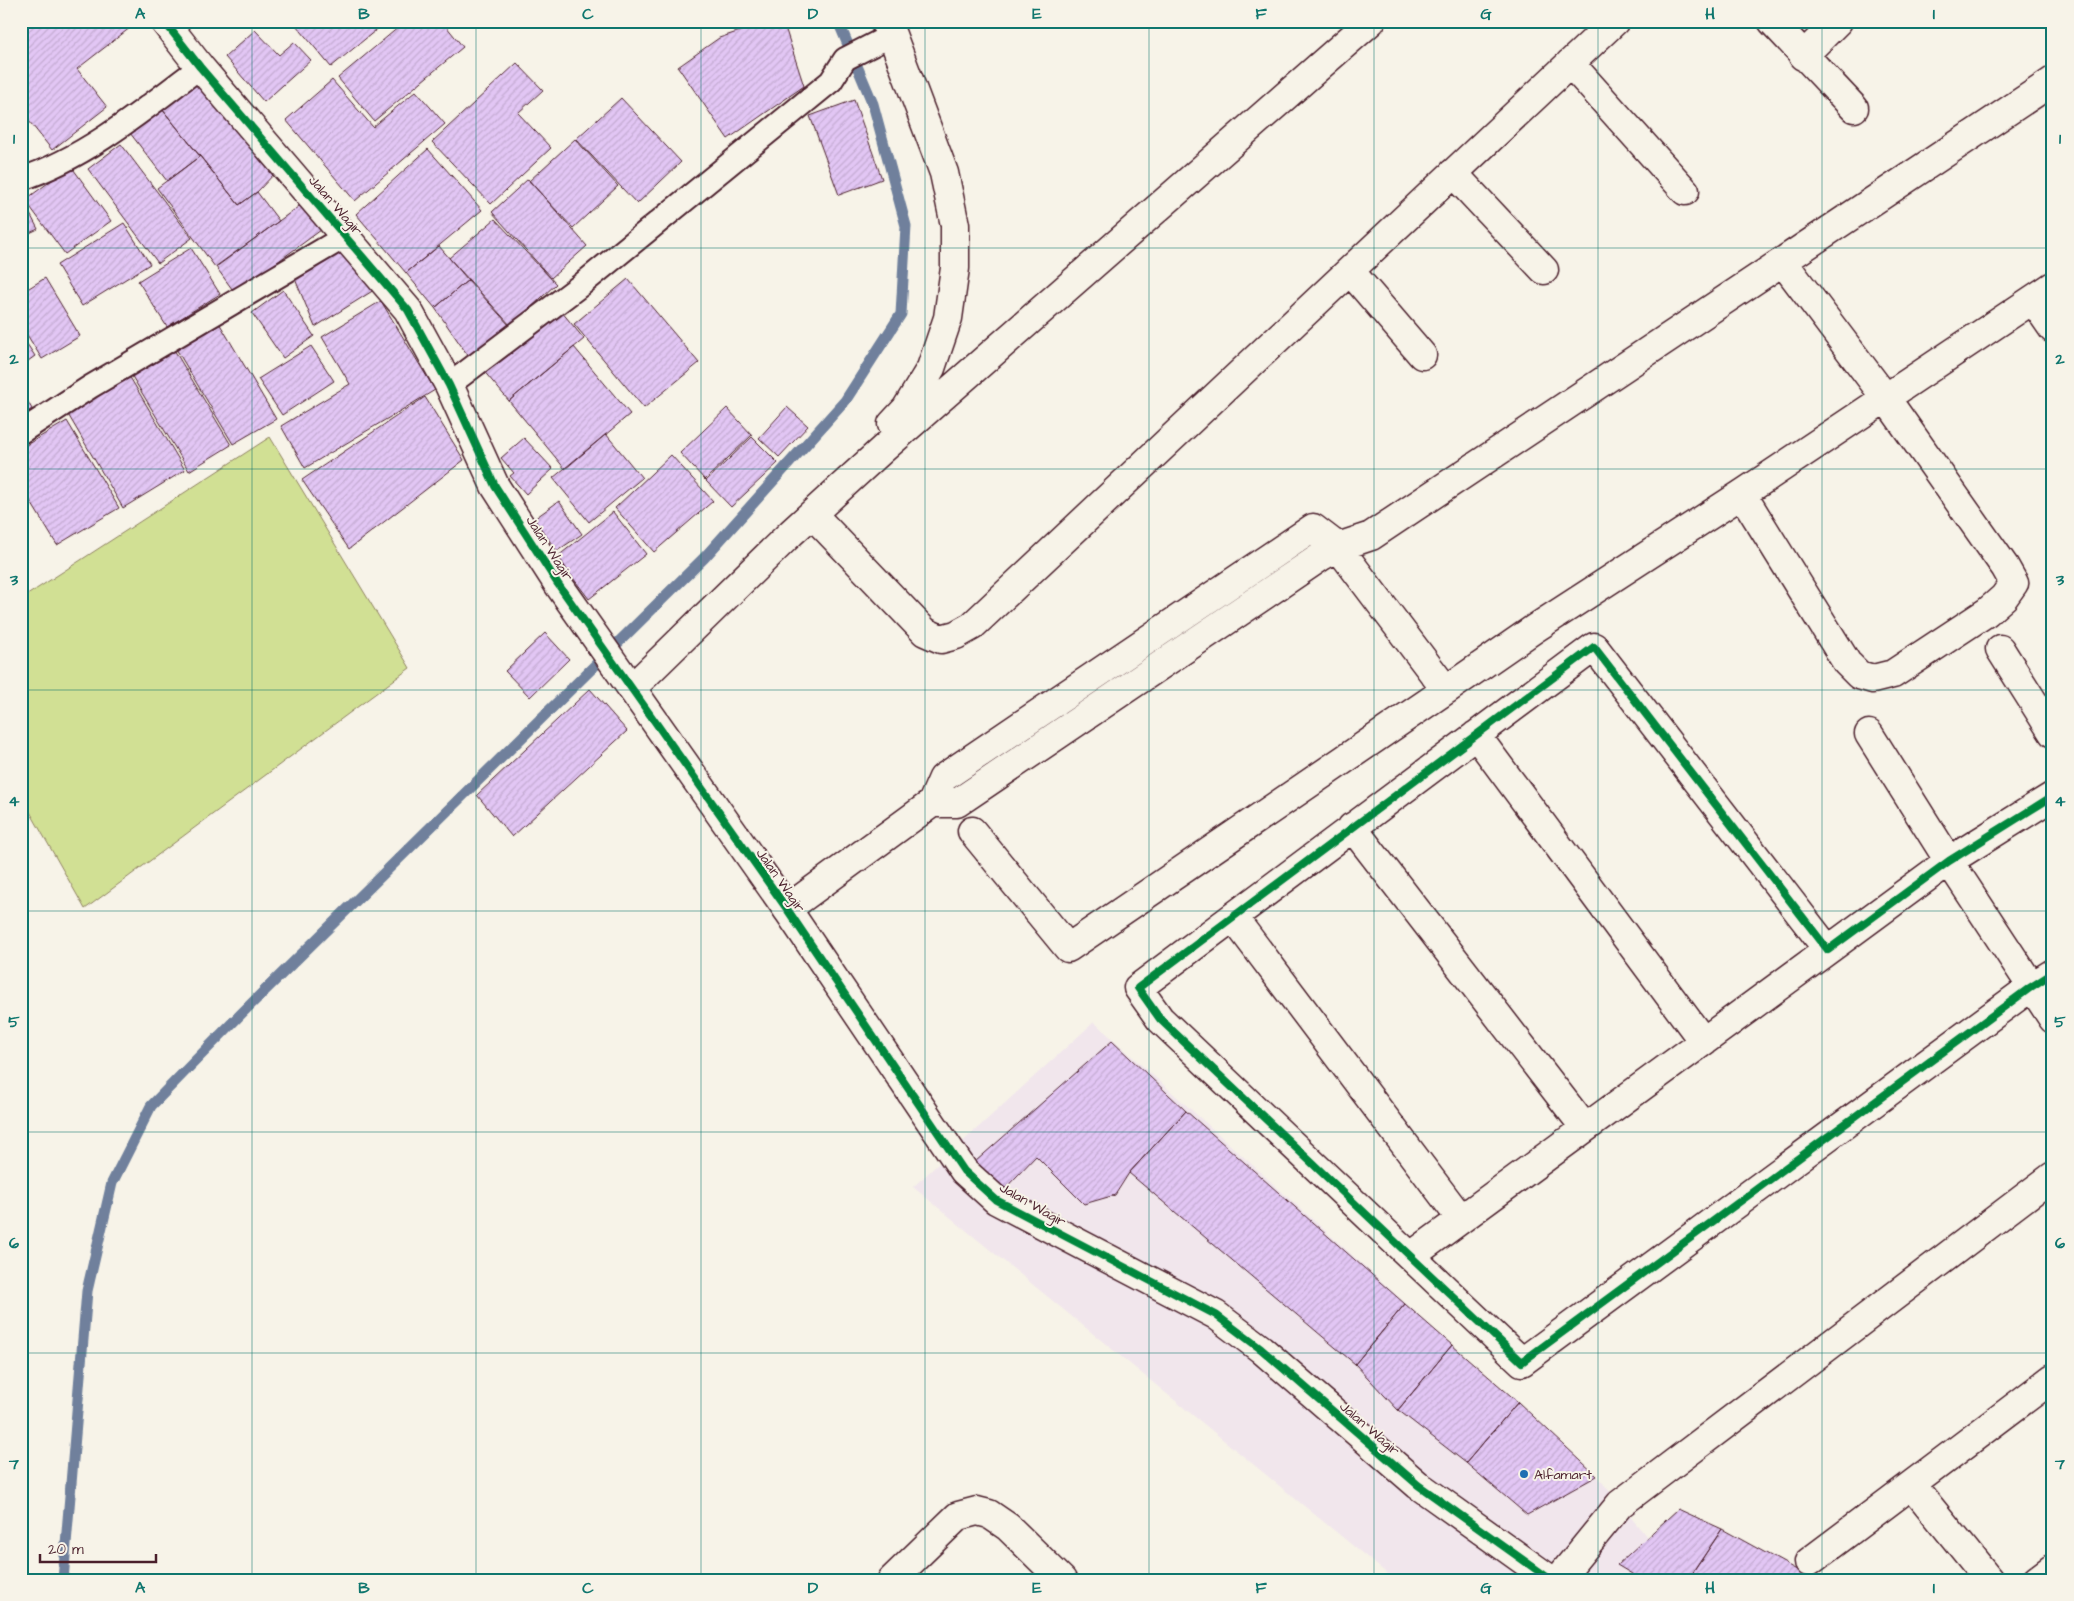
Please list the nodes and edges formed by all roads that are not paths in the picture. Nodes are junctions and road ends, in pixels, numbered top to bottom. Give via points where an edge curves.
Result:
1 (164, 21) edge
2 (1371, 21) edge
3 (1615, 21) edge
4 (1772, 21) edge
5 (1838, 21) edge
6 (888, 28) edge
7 (1803, 56) junction
8 (1570, 63) junction
9 (200, 67) junction
10 (2053, 81) edge
11 (1854, 108) dead end
12 (1453, 173) junction
13 (21, 180) edge
14 (1685, 191) dead end
15 (346, 236) junction
16 (1783, 262) junction
17 (1544, 270) dead end
18 (1350, 271) junction
19 (2043, 293) edge
20 (2053, 329) edge
21 (1422, 355) dead end
22 (449, 385) junction
23 (1885, 397) junction
24 (21, 432) edge
25 (1742, 494) junction
26 (813, 515) junction
27 (791, 533) junction
28 (1338, 546) junction
29 (2000, 649) dead end
30 (628, 683) junction
31 (1446, 690) junction
32 (2053, 732) edge
33 (1869, 734) dead end
34 (1476, 735) junction
35 (2053, 796) edge
36 (1352, 827) junction
37 (972, 831) dead end
38 (1949, 861) junction
39 (787, 909) junction
40 (1233, 917) junction
41 (1828, 950) junction
42 (2042, 980) edge
43 (2053, 1019) edge
44 (1703, 1041) junction
45 (1584, 1128) junction
46 (2053, 1176) edge
47 (1461, 1219) junction
48 (1411, 1256) junction
49 (2053, 1378) edge
50 (1912, 1485) junction
51 (1809, 1562) dead end
52 (2053, 1568) edge
53 (892, 1580) edge
54 (1062, 1580) edge
55 (1551, 1580) edge
56 (1558, 1580) edge
57 (1989, 1580) edge
58 (2037, 1580) edge

1 - 9 street, Jalan Wagir
2 - 26 street via 938,400
3 - 8 street
4 - 7 street
5 - 7 street
6 - 22 lane via 845,59 831,81 581,285
6 - 27 street via 944,174 955,225 955,268 948,318 931,368 906,409 816,502
7 - 11 street
8 - 12 street
8 - 14 street
9 - 13 lane via 127,122 77,153
9 - 15 street, Jalan Wagir
10 - 16 street
12 - 17 street
12 - 18 street
15 - 22 street, Jalan Wagir via 408,310
15 - 24 lane via 123,367
16 - 23 street
16 - 28 street via 1371,536
18 - 21 street
18 - 26 street via 972,626 956,635 941,640 925,632
19 - 20 street
19 - 23 street
22 - 30 street, Jalan Wagir via 495,486 558,584
23 - 25 street
23 - 25 street via 2014,583 1987,612 1893,674 1873,679 1859,675 1847,663
25 - 31 street
26 - 27 street
27 - 30 street
28 - 31 street
28 - 39 street via 958,803 932,803
29 - 32 street
30 - 39 street, Jalan Wagir
31 - 37 street via 1068,948
33 - 38 street
34 - 36 street
34 - 41 street via 1594,647
34 - 44 street
35 - 38 street
36 - 40 street
36 - 45 street
38 - 41 street
38 - 42 street
39 - 55 street, Jalan Wagir via 964,1171 996,1200 1216,1314 1418,1485
40 - 47 street
40 - 48 street via 1138,988 1160,1019
41 - 44 street
42 - 43 street
42 - 48 street via 1522,1362
44 - 45 street
45 - 47 street
46 - 56 street via 1620,1504
47 - 48 street
49 - 50 street
50 - 51 street
50 - 57 street
52 - 58 street
53 - 54 street via 958,1516 977,1511 990,1514 1008,1527

